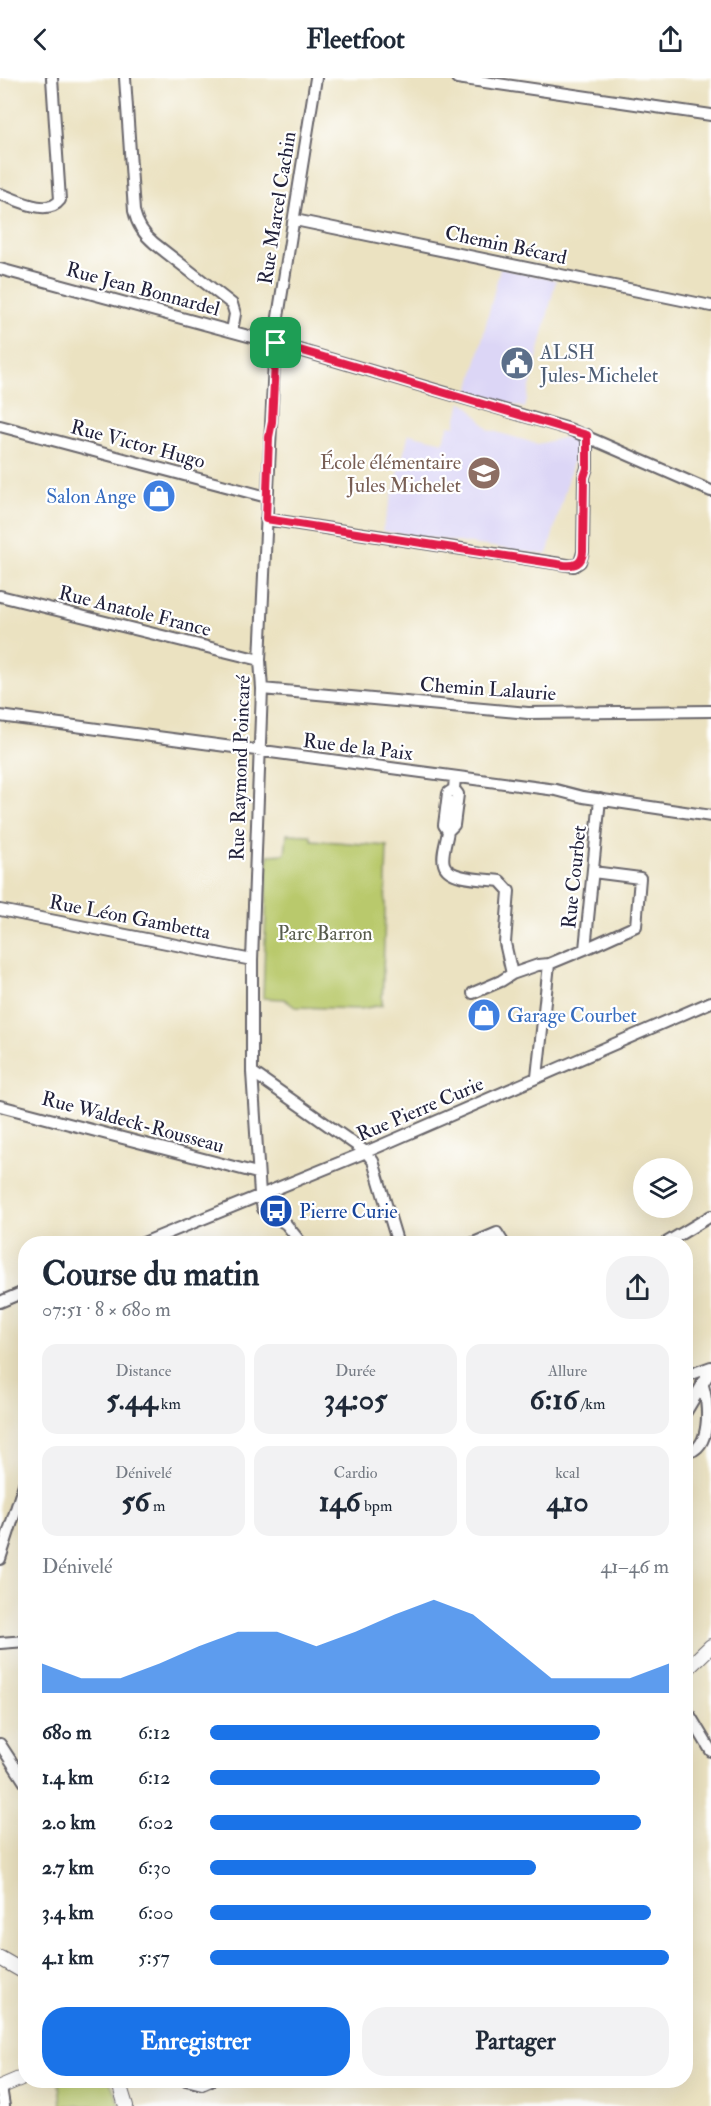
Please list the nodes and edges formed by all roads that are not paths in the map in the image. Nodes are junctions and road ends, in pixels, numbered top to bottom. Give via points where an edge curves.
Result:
1 (52, 78) edge
2 (125, 78) edge
3 (316, 78) edge
4 (457, 78) edge
5 (711, 115) edge
6 (0, 194) edge
7 (295, 220) junction
8 (0, 269) edge
9 (711, 306) edge
10 (232, 331) junction
11 (276, 343) junction
12 (0, 426) edge
13 (587, 435) junction
14 (711, 491) edge
15 (267, 497) junction
16 (266, 519) junction
17 (0, 596) edge
18 (260, 660) junction
19 (262, 689) junction
20 (711, 711) edge
21 (0, 716) edge
22 (259, 752) junction
23 (454, 783) junction
24 (600, 800) junction
25 (711, 816) edge
26 (592, 872) junction
27 (0, 910) edge
28 (585, 949) junction
29 (252, 960) junction
30 (549, 964) junction
31 (512, 974) junction
32 (473, 993) dead end
33 (711, 1002) edge
34 (252, 1072) junction
35 (537, 1077) junction
36 (0, 1106) edge
37 (366, 1152) junction
38 (257, 1173) junction
39 (260, 1194) junction
40 (711, 1216) edge
41 (160, 1236) edge
42 (296, 1236) edge
43 (396, 1236) edge
44 (677, 1236) edge
45 (18, 1295) edge
46 (0, 1302) edge
47 (711, 1368) edge
48 (693, 1374) edge
49 (702, 1383) junction
50 (693, 1399) edge
51 (693, 1450) edge
52 (18, 1503) edge
53 (0, 1559) edge
54 (18, 1642) edge
55 (0, 1643) edge
56 (711, 1646) edge
57 (693, 1663) edge
58 (693, 1720) edge
59 (0, 1744) edge
60 (711, 1750) edge
61 (18, 1772) edge
62 (0, 1958) edge
63 (18, 1968) edge
64 (18, 2080) edge
65 (1, 2087) edge
66 (120, 2088) edge
67 (4, 2106) edge
68 (126, 2106) edge

1 - 6 street via 60,200 45,208
2 - 10 street via 138,223 154,243 232,304 236,314
3 - 7 street, Rue Marcel Cachin
4 - 5 street
7 - 9 street, Chemin Bécard
7 - 11 street, Rue Marcel Cachin
8 - 10 street, Rue Jean Bonnardel
10 - 11 street, Rue Jean Bonnardel
11 - 13 street, Rue Jean Bonnardel
11 - 15 street, Rue Raymond Poincaré
12 - 15 street, Rue Victor Hugo
13 - 14 street, Rue Jean Bonnardel
13 - 16 street via 583,552 574,566
15 - 16 street, Rue Raymond Poincaré
16 - 18 street, Rue Raymond Poincaré
17 - 18 street, Rue Anatole France
18 - 19 street, Rue Raymond Poincaré
19 - 20 street, Chemin Lalaurie via 528,713
19 - 22 street, Rue Raymond Poincaré
21 - 22 street, Rue de la Paix
22 - 23 street, Rue de la Paix
22 - 29 street, Rue Raymond Poincaré
23 - 24 street, Rue de la Paix via 556,790
23 - 31 street via 458,794 454,825 448,831 443,863 448,871 459,876 500,881 509,891 505,943
24 - 25 street, Rue de la Paix
24 - 26 street, Rue Courbet
26 - 28 street, Rue Courbet
26 - 28 street via 640,878 636,926
27 - 29 street, Rue Léon Gambetta
28 - 30 street, Rue Courbet
29 - 34 street, Rue Raymond Poincaré
30 - 31 street, Rue Courbet
30 - 35 street
31 - 32 street, Rue Courbet
33 - 35 street, Rue Pierre Curie
34 - 37 street
34 - 38 street, Rue Raymond Poincaré
35 - 37 street, Rue Pierre Curie
36 - 38 street, Rue Waldeck-Rousseau
37 - 39 street, Rue Pierre Curie
37 - 43 street via 373,1161
38 - 39 street, Rue Raymond Poincaré
39 - 41 street, Rue Pierre Curie
39 - 42 street via 263,1209 286,1224
40 - 44 street
45 - 46 street
47 - 48 street
47 - 49 street
49 - 50 street
49 - 51 street via 710,1433 707,1442
52 - 53 street
54 - 55 street
56 - 57 street
58 - 60 street
59 - 61 street
62 - 63 street
64 - 65 street
65 - 67 street
66 - 68 street

